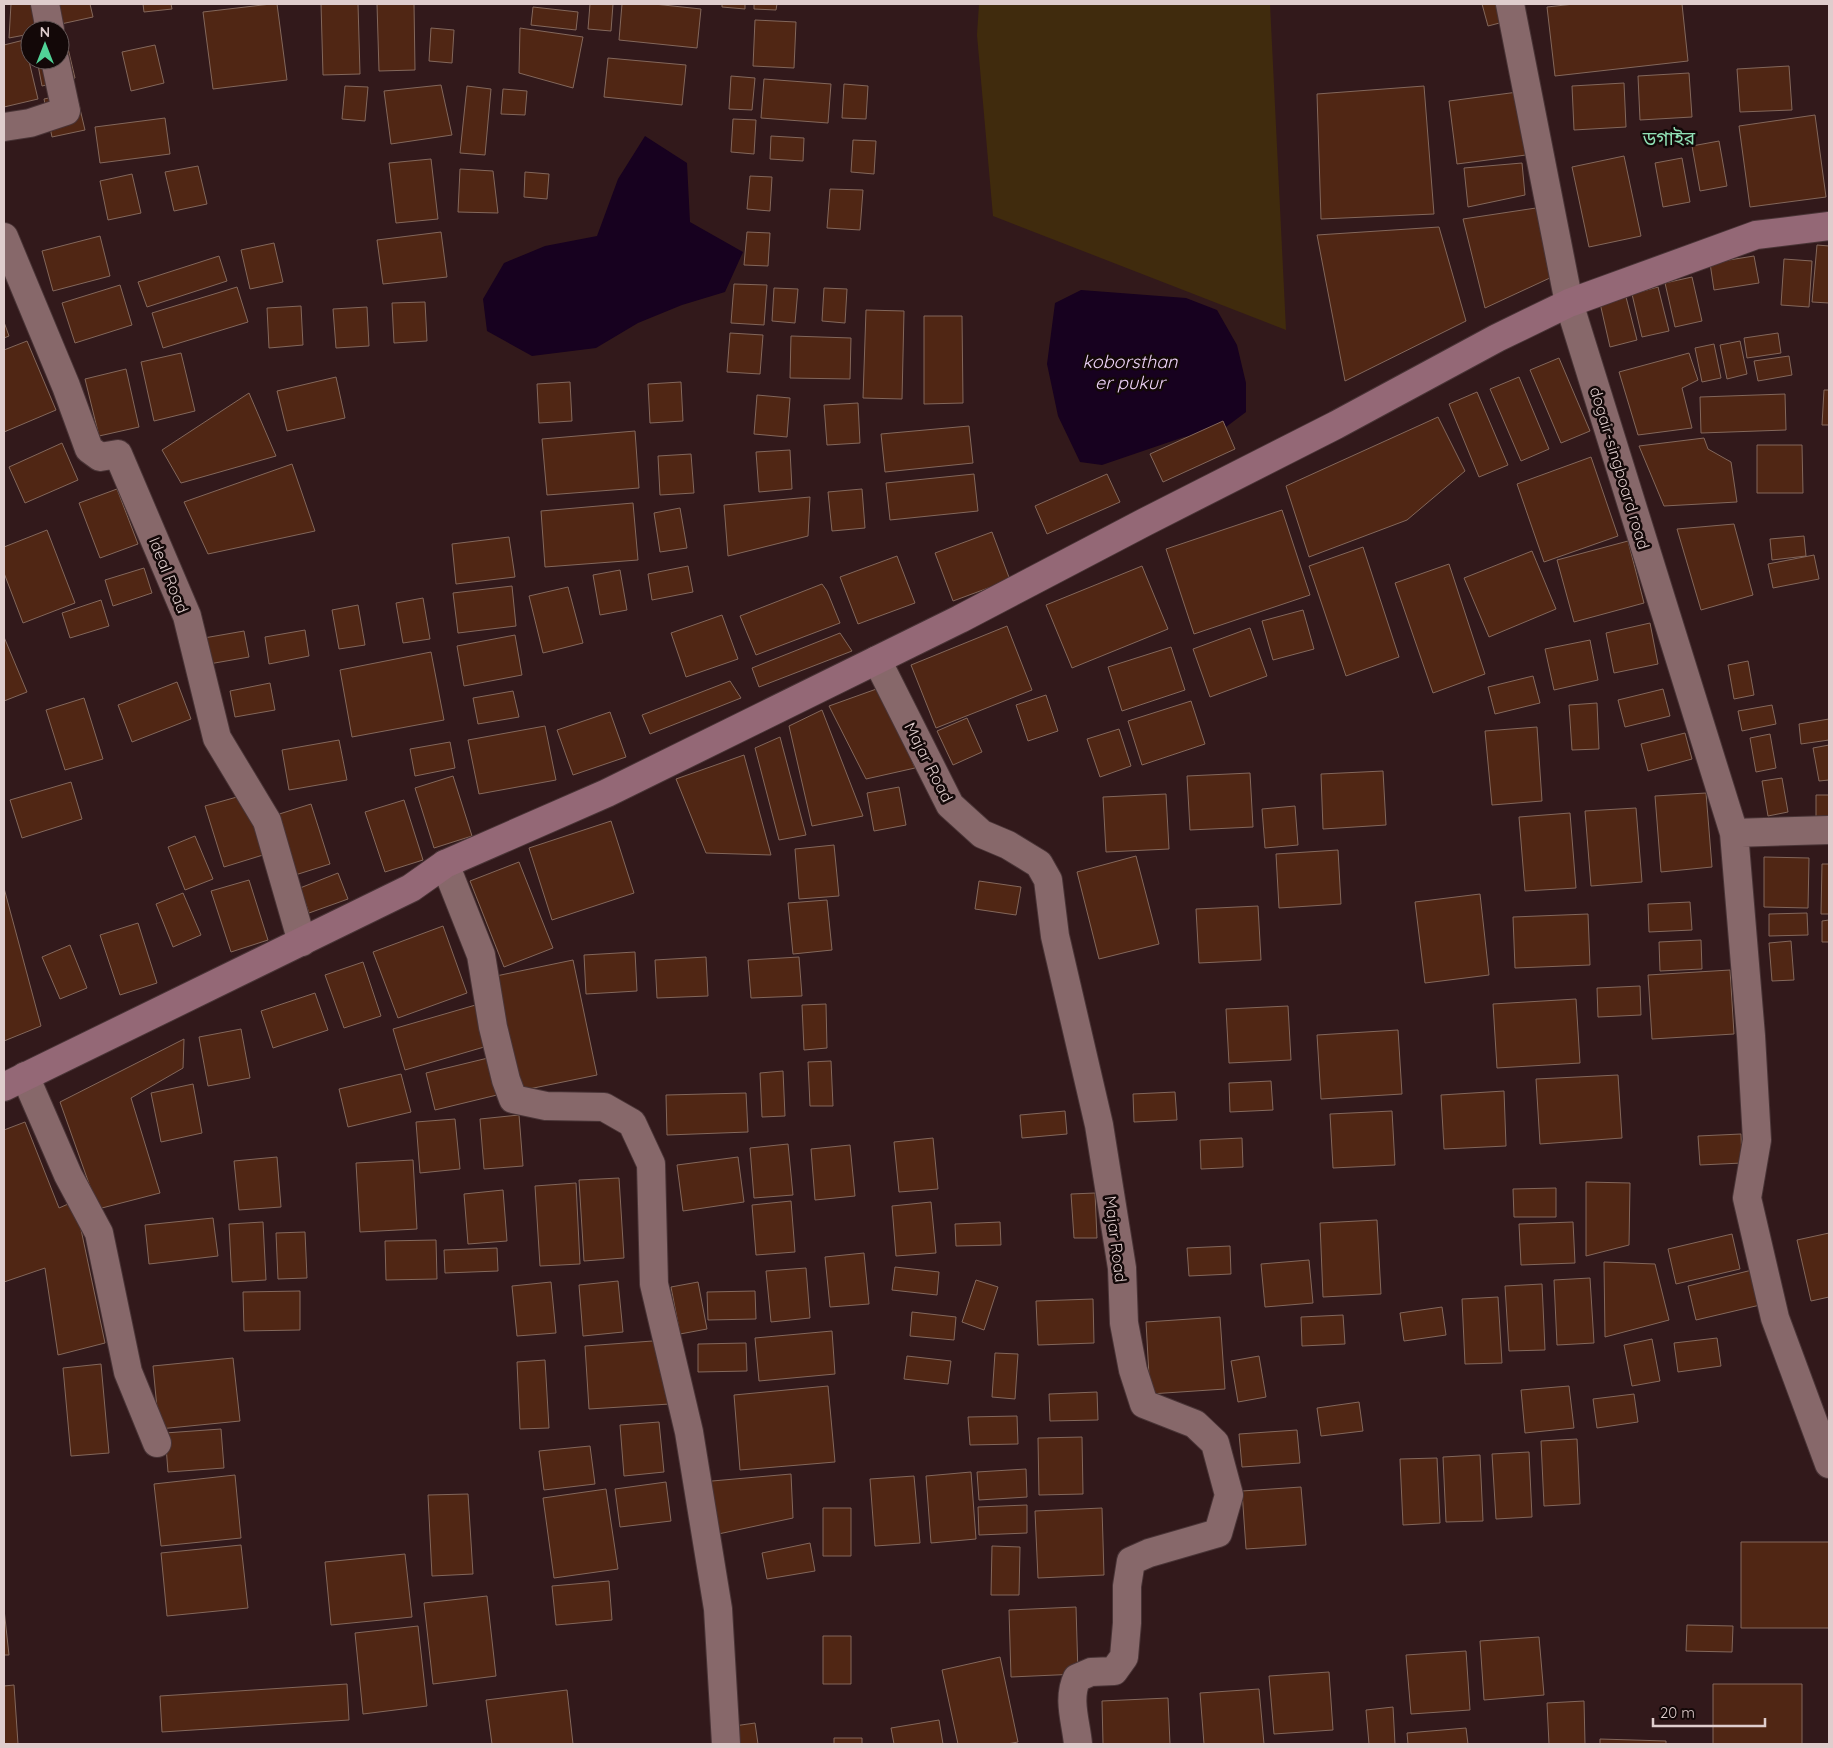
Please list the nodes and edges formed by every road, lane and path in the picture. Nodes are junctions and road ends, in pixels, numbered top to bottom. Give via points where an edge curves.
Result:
1 (45, 4) edge
2 (1510, 4) edge
3 (48, 20) edge
4 (58, 70) edge
5 (4, 127) edge
6 (1829, 226) edge
7 (4, 237) edge
8 (1569, 303) junction
9 (877, 660) junction
10 (1829, 830) edge
11 (1734, 833) junction
12 (446, 864) junction
13 (302, 942) junction
14 (14, 1082) edge
15 (157, 1443) dead end
16 (1829, 1464) edge
17 (726, 1744) edge
18 (1078, 1744) edge

1 - 3 street
2 - 8 street, dogair-singboard road
4 - 5 street via 66,111 30,124
6 - 8 street via 1756,235
7 - 13 street, Ideal Road via 89,449 100,458 118,454 142,509 186,616 217,738 266,821
8 - 9 street via 960,620
8 - 11 street, dogair-singboard road
9 - 12 street via 607,793
9 - 18 street, Majar Road via 950,805 982,834 1039,864 1048,880 1055,936 1099,1125 1122,1268 1124,1324 1133,1370 1144,1404 1195,1424 1215,1443 1229,1495 1218,1533 1148,1552 1131,1561 1124,1658 1114,1671 1091,1672 1077,1678 1073,1686
10 - 11 street
11 - 16 street, dogair-singboard road via 1757,1140 1747,1198 1775,1318
12 - 13 street via 411,888
12 - 17 street via 482,955 494,1027 506,1080 514,1099 546,1106 604,1107 632,1123 651,1164 654,1284 689,1432 716,1599
13 - 14 street
14 - 15 street via 99,1233 128,1372

